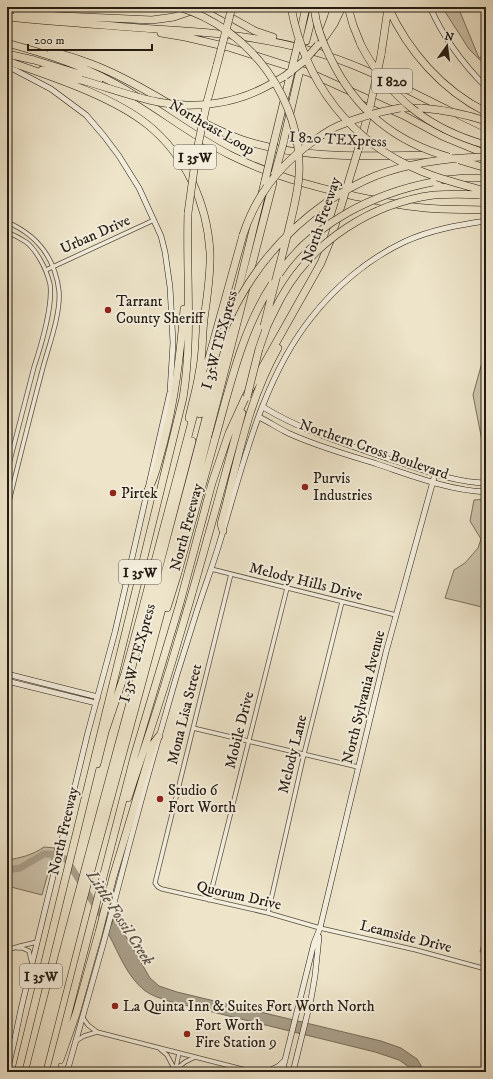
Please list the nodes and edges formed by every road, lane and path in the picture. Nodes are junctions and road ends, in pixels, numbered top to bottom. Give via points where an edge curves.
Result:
1 (178, 7) edge
2 (203, 7) edge
3 (212, 7) edge
4 (232, 7) edge
5 (291, 7) edge
6 (306, 7) edge
7 (314, 7) edge
8 (334, 7) edge
9 (342, 7) edge
10 (348, 7) edge
11 (388, 7) edge
12 (430, 7) edge
13 (7, 14) edge
14 (7, 17) edge
15 (137, 27) junction
16 (302, 40) junction
17 (7, 43) edge
18 (318, 45) junction
19 (293, 46) junction
20 (41, 52) junction
21 (7, 54) edge
22 (7, 61) edge
23 (7, 67) edge
24 (295, 73) junction
25 (486, 86) edge
26 (128, 92) junction
27 (486, 112) edge
28 (486, 121) edge
29 (486, 128) edge
30 (486, 145) edge
31 (486, 154) edge
32 (486, 157) edge
33 (486, 161) edge
34 (486, 168) edge
35 (486, 178) edge
36 (486, 191) edge
37 (486, 196) edge
38 (486, 210) edge
39 (154, 220) junction
40 (486, 221) edge
41 (7, 222) edge
42 (7, 232) edge
43 (52, 266) junction
44 (46, 270) junction
45 (188, 299) junction
46 (282, 333) junction
47 (259, 349) junction
48 (34, 368) junction
49 (42, 369) junction
50 (263, 407) junction
51 (259, 417) junction
52 (14, 446) junction
53 (22, 448) junction
54 (356, 448) junction
55 (352, 456) junction
56 (7, 472) edge
57 (435, 474) junction
58 (178, 475) junction
59 (433, 483) junction
60 (486, 483) edge
61 (147, 492) junction
62 (486, 492) edge
63 (7, 510) edge
64 (223, 531) junction
65 (211, 569) junction
66 (231, 574) junction
67 (287, 588) junction
68 (342, 602) junction
69 (396, 615) junction
70 (154, 641) junction
71 (7, 674) edge
72 (7, 681) edge
73 (98, 697) junction
74 (96, 702) junction
75 (124, 722) junction
76 (193, 728) junction
77 (159, 736) junction
78 (249, 742) junction
79 (304, 754) junction
80 (358, 767) junction
81 (118, 817) junction
82 (73, 843) junction
83 (155, 883) joint
84 (209, 900) junction
85 (268, 913) junction
86 (320, 928) junction
87 (37, 942) junction
88 (14, 948) junction
89 (7, 950) edge
90 (32, 965) junction
91 (486, 969) edge
92 (300, 997) junction
93 (311, 999) junction
94 (83, 1018) junction
95 (97, 1032) junction
96 (75, 1042) junction
97 (159, 1048) junction
98 (179, 1053) junction
99 (196, 1057) junction
100 (286, 1060) junction
101 (175, 1071) edge
102 (7, 1072) edge
103 (18, 1072) edge
104 (32, 1072) edge
105 (39, 1072) edge
106 (53, 1072) edge
107 (57, 1072) edge
108 (67, 1072) edge
109 (254, 1072) edge
110 (268, 1072) edge
111 (282, 1072) edge
112 (293, 1072) edge

1 - 47 highway, bridge via 217,24 251,50 277,85 294,128 299,158 298,187
2 - 13 highway via 167,18 135,20
3 - 19 highway via 255,31
4 - 45 highway, North Freeway / I 35W, bridge via 196,154 188,213
5 - 36 highway, bridge via 299,41 313,74 328,98 354,128 370,142 404,164 438,178
6 - 16 highway, I 35W TEXpress
7 - 16 highway, I 35W TEXpress
7 - 34 highway, bridge via 320,35 334,66 345,85 379,122 407,141 438,154
8 - 18 highway, bridge
9 - 18 highway, bridge via 334,24
10 - 30 highway, bridge via 365,53 380,77 396,94 434,124 465,139
11 - 27 highway via 404,38 430,70 462,98
11 - 46 highway, North Freeway / I 35W, bridge via 370,107 330,241 321,263
12 - 25 main road via 447,38
14 - 15 highway, I 820
15 - 19 highway, I 820 via 228,34
15 - 31 highway, I 820 TEXpress via 228,47 310,73
16 - 24 highway, I 35W TEXpress, bridge
17 - 20 highway, Northeast Loop
18 - 22 highway, bridge via 299,65 265,88 215,103 190,105 163,103
19 - 29 highway, I 820 via 338,59 383,77
20 - 26 highway, Northeast Loop via 88,70
20 - 33 highway, I 820 TEXpress via 57,53 105,69 218,130 266,147 310,154 448,155
21 - 26 highway via 85,75
22 - 58 highway via 100,98 148,125 185,169 200,200 208,235 209,272 200,372 178,465
23 - 39 main road, North Freeway via 60,95 86,115 104,136 139,188
24 - 70 highway, I 35W TEXpress, bridge via 283,144
24 - 75 highway, I 35W TEXpress, bridge via 274,142 213,391
26 - 38 highway, Northeast Loop via 225,152 288,179 404,206
28 - 58 highway, bridge via 442,109 407,108 376,112 336,126 281,168 266,186 248,220
32 - 75 highway, bridge via 438,160 365,180 304,220 254,274 223,334 210,373 159,567 123,716
35 - 70 highway, bridge via 442,180 413,186 366,203 321,231 306,243 282,270 261,302 239,355 177,576
37 - 47 highway, bridge via 445,195 411,200 376,212 336,235 311,257 293,279 276,307
39 - 43 street, Urban Drive
39 - 61 main road, North Freeway via 161,236 168,270 173,353 170,392
40 - 50 main road via 459,224 403,242 341,285 309,320 286,356
41 - 43 street via 19,227 37,242 45,250
42 - 44 street via 28,243 36,251
43 - 44 street, Urban Drive
43 - 49 street via 59,299
44 - 48 street via 50,283 49,306
45 - 61 highway via 184,308 171,412 153,481
45 - 82 highway, North Freeway / I 35W via 189,343 183,398
46 - 64 highway via 280,346 260,386 242,436 221,524
46 - 81 highway, North Freeway / I 35W via 241,407 212,483
47 - 81 highway, bridge via 220,497 155,716 124,810
48 - 49 street
48 - 52 street
49 - 53 street
50 - 51 main road
50 - 54 main road, Northern Cross Boulevard via 298,426
51 - 55 main road, Northern Cross Boulevard via 300,438
51 - 64 main road
52 - 53 street
52 - 56 street
53 - 63 street
54 - 55 main road
54 - 57 main road, Northern Cross Boulevard
55 - 59 main road, Northern Cross Boulevard
57 - 59 main road, North Sylvania Avenue
57 - 60 main road, Northern Cross Boulevard
58 - 82 highway via 140,622 105,732 79,836
59 - 62 main road, Northern Cross Boulevard
59 - 69 main road, North Sylvania Avenue
61 - 73 main road, North Freeway
64 - 65 main road
65 - 66 street, Melody Hills Drive
65 - 77 main road
66 - 67 street, Melody Hills Drive
66 - 76 street, Mona Lisa Street
67 - 68 street, Melody Hills Drive
67 - 78 street, Mobile Drive
68 - 69 street, Melody Hills Drive
68 - 79 street, Melody Lane
69 - 80 main road, North Sylvania Avenue
70 - 105 highway, I 35W TEXpress
71 - 73 main road
72 - 74 main road
73 - 74 main road, North Freeway
74 - 87 main road, North Freeway
75 - 104 highway, I 35W TEXpress
76 - 78 street
76 - 83 street, Mona Lisa Street
77 - 94 main road
77 - 107 highway via 153,744
78 - 79 street
78 - 84 street, Mobile Drive
79 - 80 street
79 - 85 street, Melody Lane
80 - 86 main road, North Sylvania Avenue
81 - 106 highway, North Freeway / I 35W
82 - 103 highway, North Freeway / I 35W
83 - 84 street, Quorum Drive via 162,889
84 - 85 street, Quorum Drive
85 - 86 street, Quorum Drive
86 - 91 street, Leamside Drive
86 - 92 main road, North Sylvania Avenue
86 - 93 main road, North Sylvania Avenue
87 - 88 street
87 - 90 main road, North Freeway
88 - 89 street
88 - 90 street via 29,951
90 - 102 main road, North Freeway
92 - 93 main road
92 - 100 main road, North Sylvania Avenue
93 - 112 main road, North Sylvania Avenue
94 - 95 street
94 - 96 main road
95 - 96 street
95 - 97 street
96 - 108 main road
97 - 98 street
97 - 101 street via 167,1055
98 - 99 street
98 - 101 street
99 - 101 street
99 - 109 street
100 - 110 main road
100 - 111 main road, North Sylvania Avenue

